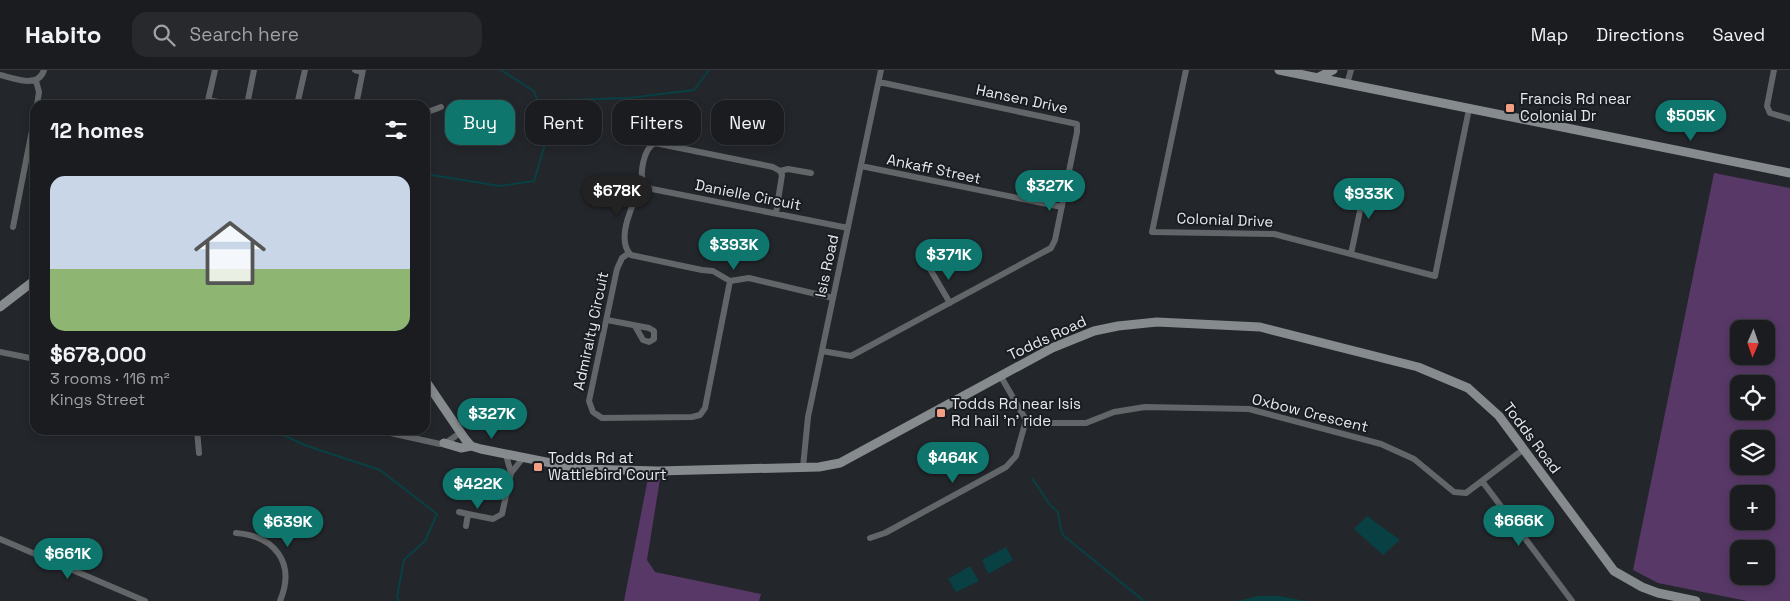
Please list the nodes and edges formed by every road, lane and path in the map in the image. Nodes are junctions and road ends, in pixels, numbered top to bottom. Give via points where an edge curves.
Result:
1 (44, 70) edge
2 (215, 70) edge
3 (254, 70) edge
4 (305, 70) edge
5 (354, 70) edge
6 (881, 70) edge
7 (1186, 70) edge
8 (1279, 70) edge
9 (1333, 70) edge
10 (1351, 70) edge
11 (1774, 70) edge
12 (362, 71) edge
13 (0, 75) edge
14 (1317, 78) junction
15 (36, 81) junction
16 (879, 82) junction
17 (1347, 84) junction
18 (38, 100) edge
19 (208, 100) edge
20 (247, 100) edge
21 (298, 100) edge
22 (357, 100) edge
23 (441, 107) dead end
24 (1469, 109) junction
25 (430, 111) edge
26 (1790, 118) edge
27 (30, 140) edge
28 (861, 166) junction
29 (780, 171) junction
30 (811, 173) dead end
31 (1790, 173) edge
32 (1366, 182) dead end
33 (645, 185) junction
34 (1062, 208) junction
35 (776, 213) junction
36 (13, 227) dead end
37 (848, 228) junction
38 (629, 253) junction
39 (1351, 254) junction
40 (930, 269) dead end
41 (730, 281) junction
42 (30, 284) edge
43 (833, 298) junction
44 (950, 303) junction
45 (0, 307) edge
46 (607, 320) junction
47 (635, 326) dead end
48 (822, 351) junction
49 (0, 352) edge
50 (30, 358) edge
51 (1000, 375) junction
52 (430, 388) edge
53 (1026, 420) junction
54 (460, 433) junction
55 (198, 435) edge
56 (403, 435) edge
57 (444, 443) junction
58 (471, 446) junction
59 (1524, 449) junction
60 (199, 453) dead end
61 (506, 455) junction
62 (523, 458) junction
63 (803, 467) junction
64 (511, 473) junction
65 (1482, 481) junction
66 (458, 512) dead end
67 (468, 514) junction
68 (466, 526) dead end
69 (236, 533) dead end
70 (0, 538) edge
71 (870, 538) dead end
72 (145, 601) edge
73 (280, 601) edge
74 (1572, 601) edge
75 (1696, 601) edge

1 - 15 street
2 - 19 street
3 - 20 street
4 - 21 street
5 - 12 street
6 - 16 street, Isis Road
7 - 39 street, Colonial Drive via 1152,232 1274,234
8 - 14 street
9 - 14 street
10 - 17 street
11 - 26 street via 1767,106 1770,113
12 - 22 street
13 - 15 street
14 - 17 street
15 - 18 street
16 - 28 street, Isis Road
16 - 34 street, Hansen Drive via 1077,124
17 - 24 street
23 - 25 street
24 - 31 street
24 - 39 street, Colonial Drive via 1435,276
27 - 36 street
28 - 34 street, Ankaff Street
28 - 37 street, Isis Road
29 - 30 street via 788,169
29 - 33 street via 655,143 646,152 642,177
29 - 35 street via 782,180
32 - 39 street
33 - 35 street, Danielle Circuit
33 - 38 street via 628,217 624,241
34 - 44 street, Hansen Drive via 1051,248
35 - 37 street, Danielle Circuit
37 - 43 street, Isis Road
38 - 41 street via 713,271
38 - 46 street, Admiralty Circuit via 616,269
40 - 44 street
41 - 43 street via 749,278
41 - 46 street, Admiralty Circuit via 705,408 700,415 602,418 592,412 588,401
42 - 45 street
43 - 48 street, Isis Road
44 - 48 street, Hansen Drive via 851,356
46 - 47 street
48 - 63 street, Isis Road via 808,417
49 - 50 street
51 - 53 street
51 - 59 street, Todds Road via 1072,338 1118,326 1157,322 1260,327 1418,367 1468,388 1499,416
51 - 63 street, Todds Road via 840,463
52 - 54 street
53 - 65 street, Oxbow Crescent via 1086,423 1114,412 1145,407 1249,409 1381,444 1414,459 1454,492 1466,493
53 - 71 street via 1016,456 1006,467 885,533
54 - 57 street
54 - 58 street
55 - 60 street
56 - 57 street
57 - 58 street, Todds Road via 461,448
58 - 61 street, Todds Road
59 - 65 street, Oxbow Crescent
59 - 75 street, Todds Road via 1614,571 1658,593
61 - 62 street, Todds Road
61 - 64 street
62 - 63 street, Todds Road via 586,469 658,471
62 - 64 street
64 - 67 street via 500,516 491,519
65 - 74 street
66 - 67 street
67 - 68 street
69 - 73 street via 257,536 281,557 286,586
70 - 72 street

